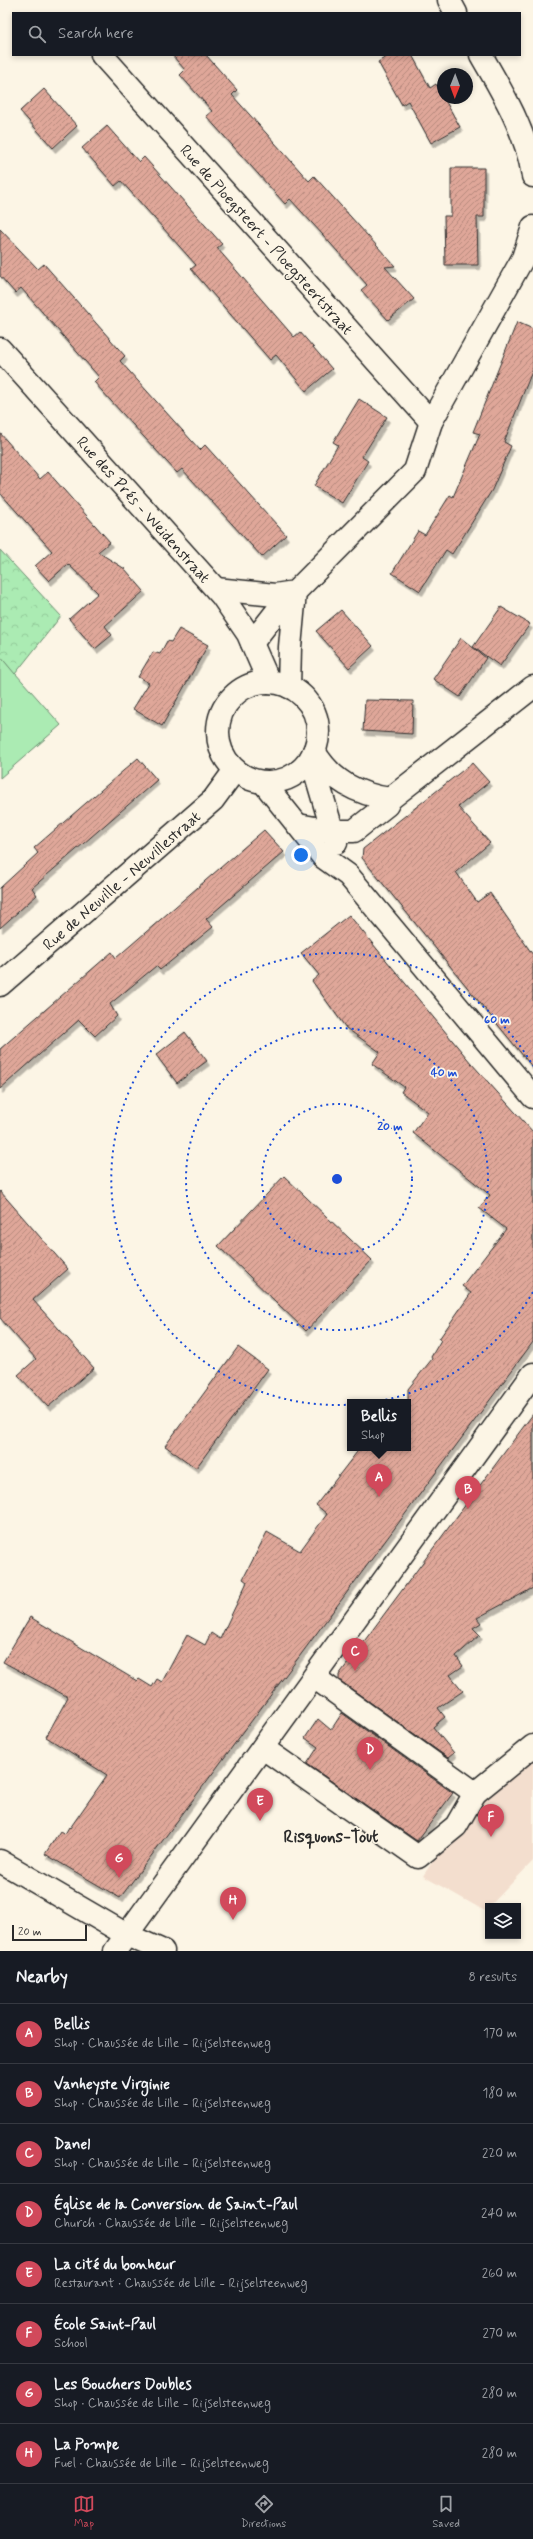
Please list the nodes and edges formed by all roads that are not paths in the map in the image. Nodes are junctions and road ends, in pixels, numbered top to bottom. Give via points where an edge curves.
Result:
1 (449, 0) edge
2 (455, 12) edge
3 (103, 56) edge
4 (482, 56) edge
5 (533, 176) edge
6 (533, 226) edge
7 (0, 350) edge
8 (431, 422) junction
9 (216, 589) junction
10 (295, 592) junction
11 (252, 643) junction
12 (279, 684) junction
13 (533, 687) edge
14 (313, 755) junction
15 (235, 770) junction
16 (263, 782) junction
17 (390, 799) junction
18 (298, 825) junction
19 (332, 831) junction
20 (348, 875) junction
21 (0, 985) edge
22 (533, 1097) edge
23 (533, 1374) edge
24 (314, 1677) junction
25 (533, 1746) edge
26 (263, 1748) junction
27 (475, 1793) junction
28 (0, 1861) edge
29 (121, 1943) edge
30 (163, 1951) edge

1 - 2 street
3 - 8 street, Rue de Ploegsteert - Ploegsteertstraat
4 - 5 street via 520,134
6 - 8 street via 523,258
7 - 9 street, Rue des Prés - Weidenstraat
8 - 10 street via 416,471
9 - 10 street via 275,595
9 - 11 street, Rue des Prés - Weidenstraat
10 - 11 street
10 - 12 street via 290,647
11 - 12 street, Rue des Prés - Weidenstraat
12 - 14 street, Rue des Prés - Weidenstraat via 300,693 315,714 318,739
12 - 15 street via 254,684 240,690 229,701 222,714 218,729 220,744
13 - 17 street
14 - 16 street via 295,774 274,782
14 - 17 street via 342,784 370,796
14 - 19 street, Rue des Prés - Weidenstraat
15 - 16 street via 248,778
15 - 21 street, Rue de Neuville - Neuvillestraat via 213,800
16 - 18 street, Rue des Prés - Weidenstraat
17 - 19 street via 387,805 354,831
18 - 19 street
18 - 20 street, Rue des Prés - Weidenstraat via 323,857
19 - 20 street, Rue des Prés - Weidenstraat
20 - 22 street, Rue des Prés - Weidenstraat
23 - 24 street
24 - 26 street
24 - 27 street
25 - 27 street
26 - 27 street via 418,1857 456,1826
26 - 29 street
28 - 29 street
29 - 30 street

